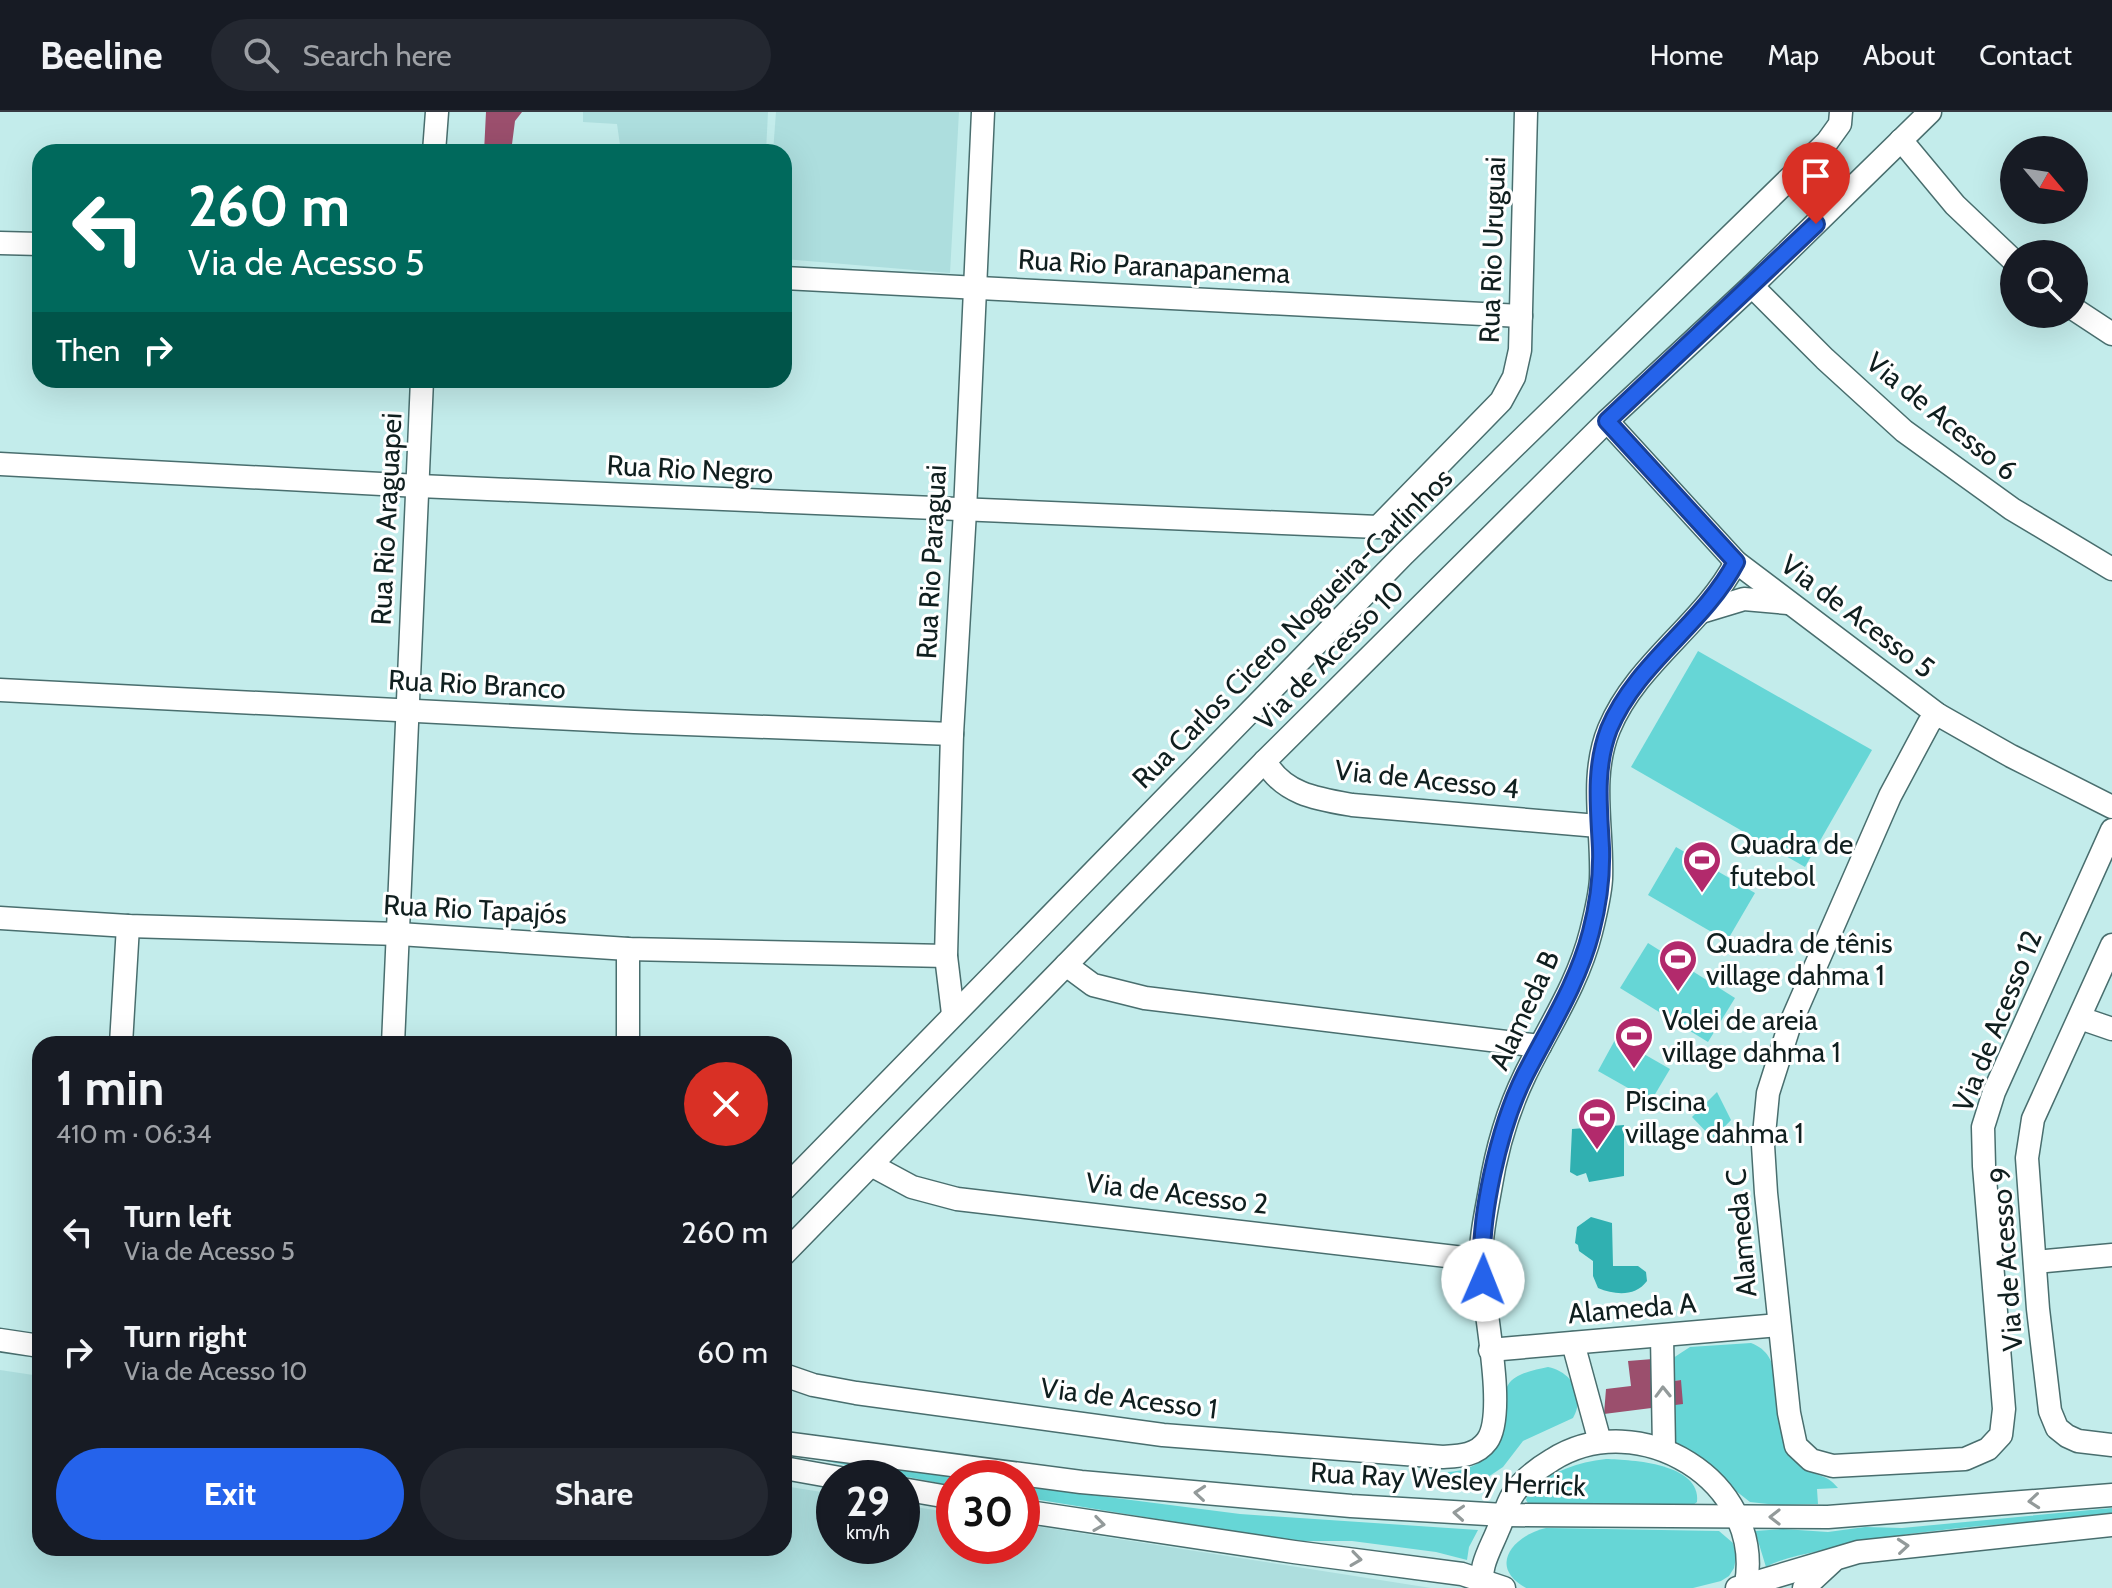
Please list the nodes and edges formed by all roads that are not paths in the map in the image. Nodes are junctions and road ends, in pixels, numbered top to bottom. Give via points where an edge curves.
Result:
1 (437, 112) edge
2 (983, 112) edge
3 (1526, 112) edge
4 (1841, 112) edge
5 (1930, 112) edge
6 (1901, 140) junction
7 (435, 144) edge
8 (0, 243) edge
9 (32, 244) edge
10 (2000, 248) edge
11 (792, 278) edge
12 (1752, 286) junction
13 (975, 287) junction
14 (1521, 316) junction
15 (2088, 318) edge
16 (2112, 334) edge
17 (422, 388) edge
18 (1607, 421) junction
19 (0, 464) edge
20 (419, 486) junction
21 (965, 511) junction
22 (1378, 527) junction
23 (1404, 554) junction
24 (1736, 562) junction
25 (2112, 569) edge
26 (1795, 604) junction
27 (1700, 613) junction
28 (0, 690) edge
29 (407, 710) junction
30 (1937, 714) junction
31 (952, 734) junction
32 (1265, 761) junction
33 (2112, 807) edge
34 (1598, 826) junction
35 (2112, 830) edge
36 (0, 918) edge
37 (128, 926) junction
38 (399, 934) junction
39 (2112, 945) edge
40 (628, 949) junction
41 (946, 956) junction
42 (1066, 965) junction
43 (953, 1014) junction
44 (2080, 1018) junction
45 (2112, 1029) edge
46 (121, 1036) edge
47 (393, 1036) edge
48 (628, 1036) edge
49 (1540, 1046) junction
50 (873, 1166) junction
51 (792, 1181) edge
52 (792, 1246) edge
53 (2112, 1255) edge
54 (1481, 1260) junction
55 (2035, 1262) junction
56 (1779, 1325) junction
57 (1662, 1336) junction
58 (0, 1340) edge
59 (1573, 1343) junction
60 (32, 1345) edge
61 (1490, 1350) junction
62 (792, 1378) edge
63 (1600, 1442) junction
64 (792, 1444) edge
65 (2112, 1445) edge
66 (1796, 1446) joint
67 (1664, 1449) junction
68 (1470, 1455) joint
69 (792, 1469) edge
70 (816, 1474) edge
71 (2112, 1495) edge
72 (1040, 1514) edge
73 (1504, 1515) junction
74 (1738, 1517) junction
75 (2112, 1525) edge
76 (1858, 1552) junction
77 (1482, 1584) edge
78 (1745, 1587) edge
79 (1504, 1588) edge
80 (1804, 1588) edge

1 - 7 street
2 - 13 street, Rua Rio Paraguai
3 - 14 street, Rua Rio Uruguai
4 - 23 street, Rua Carlos Cicero Nogueira-Carlinhos via 1840,124 1827,142
5 - 6 street, Via de Acesso 10
6 - 10 street via 1955,205
6 - 12 street, Via de Acesso 10
8 - 9 street
11 - 13 street, Rua Rio Paranapanema
12 - 18 street, Via de Acesso 10
12 - 25 street, Via de Acesso 6 via 1904,431 2012,509
13 - 14 street, Rua Rio Paranapanema
13 - 21 street, Rua Rio Paraguai
14 - 22 street, Rua Rio Uruguai via 1514,377 1501,401
15 - 16 street
17 - 20 street, Rua Rio Araguapei
18 - 24 street, Via de Acesso 5
18 - 32 street, Via de Acesso 10
19 - 20 street, Rua Rio Negro
20 - 21 street, Rua Rio Negro
20 - 29 street, Rua Rio Araguapei
21 - 22 street, Rua Rio Negro
21 - 31 street, Rua Rio Paraguai
22 - 23 street
23 - 43 street, Rua Carlos Cicero Nogueira-Carlinhos
24 - 26 street, Via de Acesso 5
24 - 27 street, Alameda B
26 - 27 street, Alameda B via 1744,599
26 - 30 street, Via de Acesso 5
27 - 34 street, Alameda B via 1637,679 1609,730 1598,772
28 - 29 street, Rua Rio Branco
29 - 31 street, Rua Rio Branco
29 - 38 street, Rua Rio Araguapei
30 - 33 street, Via de Acesso 5
30 - 56 street, Alameda C via 1890,796 1789,1027 1768,1093 1763,1145
31 - 41 street, Rua Rio Paraguai
32 - 34 street, Via de Acesso 4 via 1282,783 1313,798
32 - 42 street, Via de Acesso 10
34 - 49 street, Alameda B via 1601,882 1591,933 1573,984
35 - 66 street, Via de Acesso 12 via 1983,1127 2004,1409 2001,1435 1988,1449 1965,1459 1833,1466 1811,1460
36 - 37 street, Rua Rio Tapajós
37 - 38 street, Rua Rio Tapajós
37 - 46 street
38 - 40 street, Rua Rio Tapajós
38 - 47 street, Rua Rio Araguapei
39 - 44 street, Via de Acesso 9
40 - 41 street, Rua Rio Tapajós
40 - 48 street
41 - 43 street, Rua Rio Paraguai
42 - 49 street via 1093,985 1145,998
42 - 50 street, Via de Acesso 10
43 - 51 street, Rua Carlos Cicero Nogueira-Carlinhos
44 - 45 street
44 - 55 street, Via de Acesso 9 via 2033,1119 2027,1158
49 - 54 street, Alameda B via 1502,1138
50 - 52 street, Via de Acesso 10
50 - 54 street, Via de Acesso 2 via 912,1187 957,1199
53 - 55 street
54 - 61 street, Alameda B
55 - 65 street, Via de Acesso 9 via 2050,1411 2057,1428 2078,1441
56 - 57 street, Alameda A
56 - 66 street, Alameda C
57 - 59 street, Alameda A
67 -> 57 street
58 - 60 street
59 - 61 street, Alameda A
59 - 63 street
61 - 68 street, Alameda B via 1494,1426 1486,1442
62 - 68 street, Via de Acesso 1 via 856,1393 1163,1435
63 - 67 street
63 - 73 street via 1541,1466 1511,1497
73 -> 64 street, Rua Ray Wesley Herrick via 1081,1482
67 - 74 street via 1706,1474
69 - 70 street
71 -> 74 street, Rua Ray Wesley Herrick via 1853,1516
72 -> 77 street via 1462,1574
73 - 74 street, Rua Ray Wesley Herrick
73 - 77 street
74 - 78 street via 1749,1564
76 -> 75 street
76 - 78 street
76 - 80 street via 1830,1563
77 - 79 street

